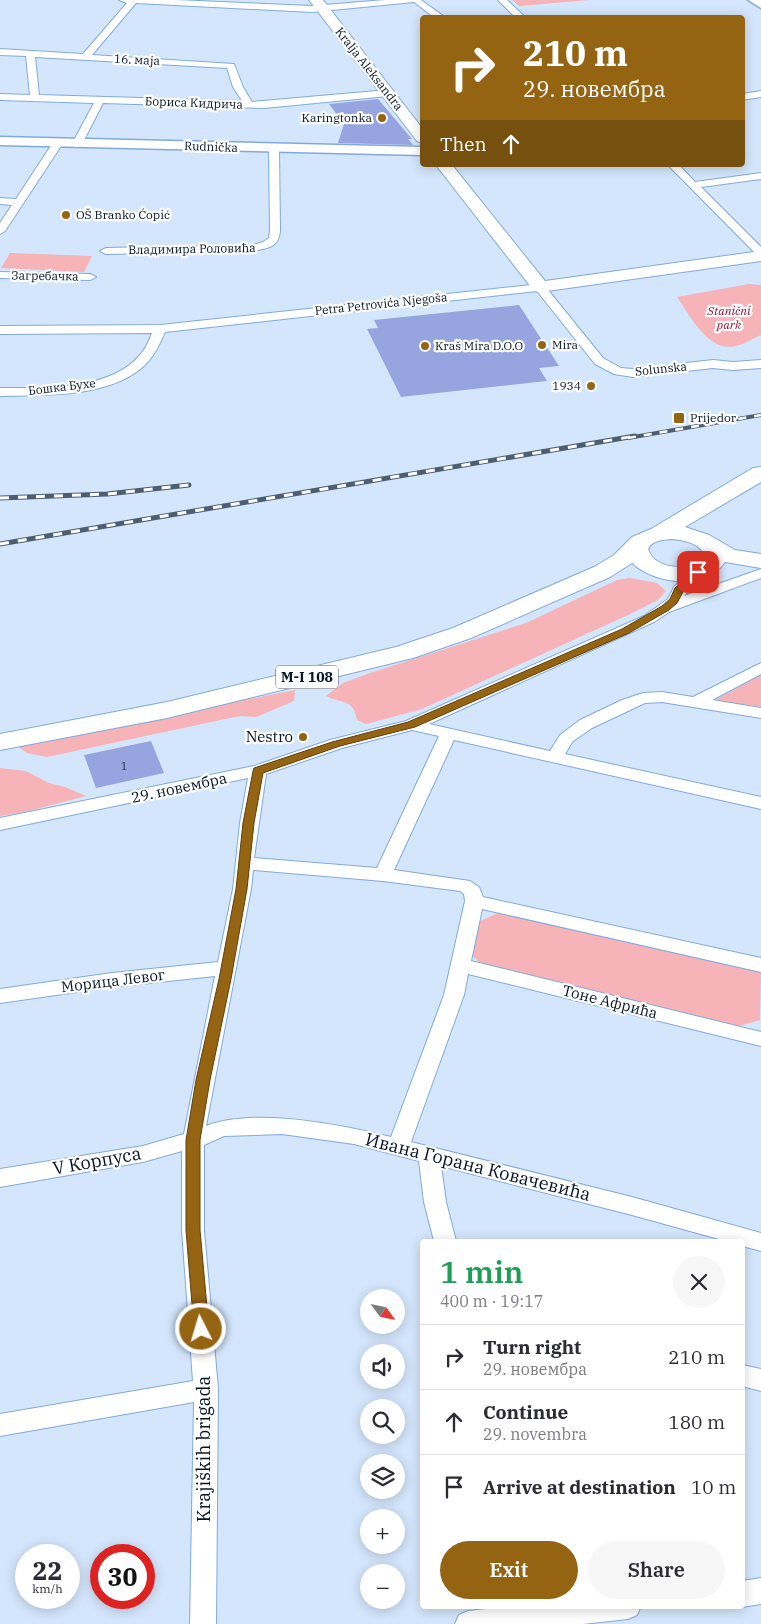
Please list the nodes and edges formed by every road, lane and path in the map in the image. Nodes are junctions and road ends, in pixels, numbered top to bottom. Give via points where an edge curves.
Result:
1 (123, 0) edge
2 (133, 0) edge
3 (413, 0) edge
4 (416, 0) edge
5 (502, 0) edge
6 (754, 0) edge
7 (319, 4) edge
8 (761, 4) edge
9 (437, 15) edge
10 (519, 15) edge
11 (0, 52) edge
12 (30, 53) junction
13 (85, 57) junction
14 (388, 93) junction
15 (761, 94) edge
16 (0, 97) edge
17 (745, 97) edge
18 (35, 98) junction
19 (100, 100) junction
20 (248, 105) junction
21 (420, 135) edge
22 (0, 141) edge
23 (58, 143) junction
24 (77, 144) junction
25 (274, 148) junction
26 (420, 151) edge
27 (446, 167) edge
28 (675, 167) edge
29 (761, 176) edge
30 (693, 184) junction
31 (0, 201) edge
32 (19, 202) junction
33 (0, 231) edge
34 (106, 251) dead end
35 (761, 255) edge
36 (0, 275) edge
37 (90, 277) dead end
38 (540, 287) junction
39 (160, 329) junction
40 (0, 330) edge
41 (761, 364) edge
42 (0, 392) edge
43 (761, 473) edge
44 (698, 510) junction
45 (656, 534) junction
46 (636, 547) junction
47 (704, 556) junction
48 (759, 565) edge
49 (654, 569) junction
50 (602, 572) junction
51 (678, 590) junction
52 (666, 608) junction
53 (761, 668) edge
54 (695, 702) junction
55 (761, 713) edge
56 (412, 724) junction
57 (449, 733) junction
58 (0, 742) edge
59 (555, 758) junction
60 (258, 771) junction
61 (761, 803) edge
62 (0, 824) edge
63 (244, 863) junction
64 (383, 875) junction
65 (474, 901) junction
66 (461, 965) junction
67 (761, 965) edge
68 (227, 968) junction
69 (0, 996) edge
70 (760, 1037) edge
71 (193, 1140) junction
72 (398, 1147) junction
73 (429, 1155) junction
74 (0, 1178) edge
75 (444, 1239) edge
76 (761, 1242) edge
77 (745, 1376) edge
78 (761, 1380) edge
79 (206, 1388) junction
80 (0, 1425) edge
81 (761, 1592) edge
82 (745, 1594) edge
83 (580, 1609) edge
84 (531, 1612) edge
85 (203, 1624) edge
86 (468, 1624) edge

1 - 2 street
2 - 7 street
2 - 13 street
3 - 7 street
4 - 9 street
5 - 10 street
6 - 8 street
7 - 14 main road, Kralja Aleksandra
11 - 12 street, 16. маја
12 - 13 street, 16. маја
12 - 18 street
13 - 20 street, 16. маја via 231,66
14 - 20 street, Бориса Kидрича
14 - 21 main road, Kralja Aleksandra
15 - 17 street
16 - 18 street, Бориса Kидрича
18 - 19 street, Бориса Kидрича
19 - 20 street, Бориса Kидрича
19 - 24 street
22 - 23 street, Rudnička
23 - 24 street, Rudnička
23 - 32 street
24 - 25 street, Rudnička
25 - 26 street, Rudnička
25 - 34 street, Владимира Роловића via 275,230 274,239 268,245
27 - 38 main road
28 - 30 street
29 - 30 street
30 - 35 street
31 - 32 street
32 - 33 street
35 - 38 main road, Petra Petrovića Njegoša
36 - 37 street, Загребачка
38 - 39 street, Petra Petrovića Njegoša
38 - 41 street, Solunska via 599,361 618,371 633,373 713,364
39 - 40 street, Petra Petrovića Njegoša
39 - 42 street, Бошка Бухе via 143,360 114,378 76,387
43 - 44 main road, M-I 108
44 - 45 main road, M-I 108
44 - 47 main road via 695,526
45 - 46 main road, M-I 108 via 640,541
45 - 47 main road via 672,532
46 - 49 main road via 640,561
46 - 50 main road, M-I 108
47 - 48 main road
47 - 49 main road, M-I 108 via 685,574
47 - 51 street, 29. новембра
48 - 52 street
49 - 50 main road, M-I 108
49 - 51 street via 672,580
50 - 58 main road, M-I 108 via 462,633 404,653 167,710
51 - 52 street, 29. новембра via 674,601
52 - 56 street, 29. новембра via 625,631
53 - 54 street
54 - 55 street
54 - 59 street via 662,697 628,702 586,724 566,739
56 - 57 street
56 - 60 street, 29. новембра via 336,744
57 - 59 street
57 - 64 street
59 - 61 street
60 - 62 street, 29. новембра
60 - 63 street, Krajiških brigada
63 - 64 street
63 - 68 street, Krajiških brigada
64 - 65 street via 464,885 473,890
65 - 66 street
65 - 67 street
66 - 70 street, Тоне Афрића
66 - 72 street via 454,995
68 - 69 street, Морица Левог
68 - 71 street, Krajiških brigada
71 - 72 street, Ивана Горана Ковачевића via 222,1128 282,1126 354,1136
71 - 74 street, V Корпуса via 143,1154
71 - 79 street, Krajiških brigada via 193,1230
72 - 73 street, Ивана Горана Ковачевића
73 - 75 street via 435,1202
73 - 76 street, Ивана Горана Ковачевића
77 - 78 street
79 - 80 street
79 - 85 street, Krajiških brigada
81 - 82 street
83 - 84 street
84 - 86 street

